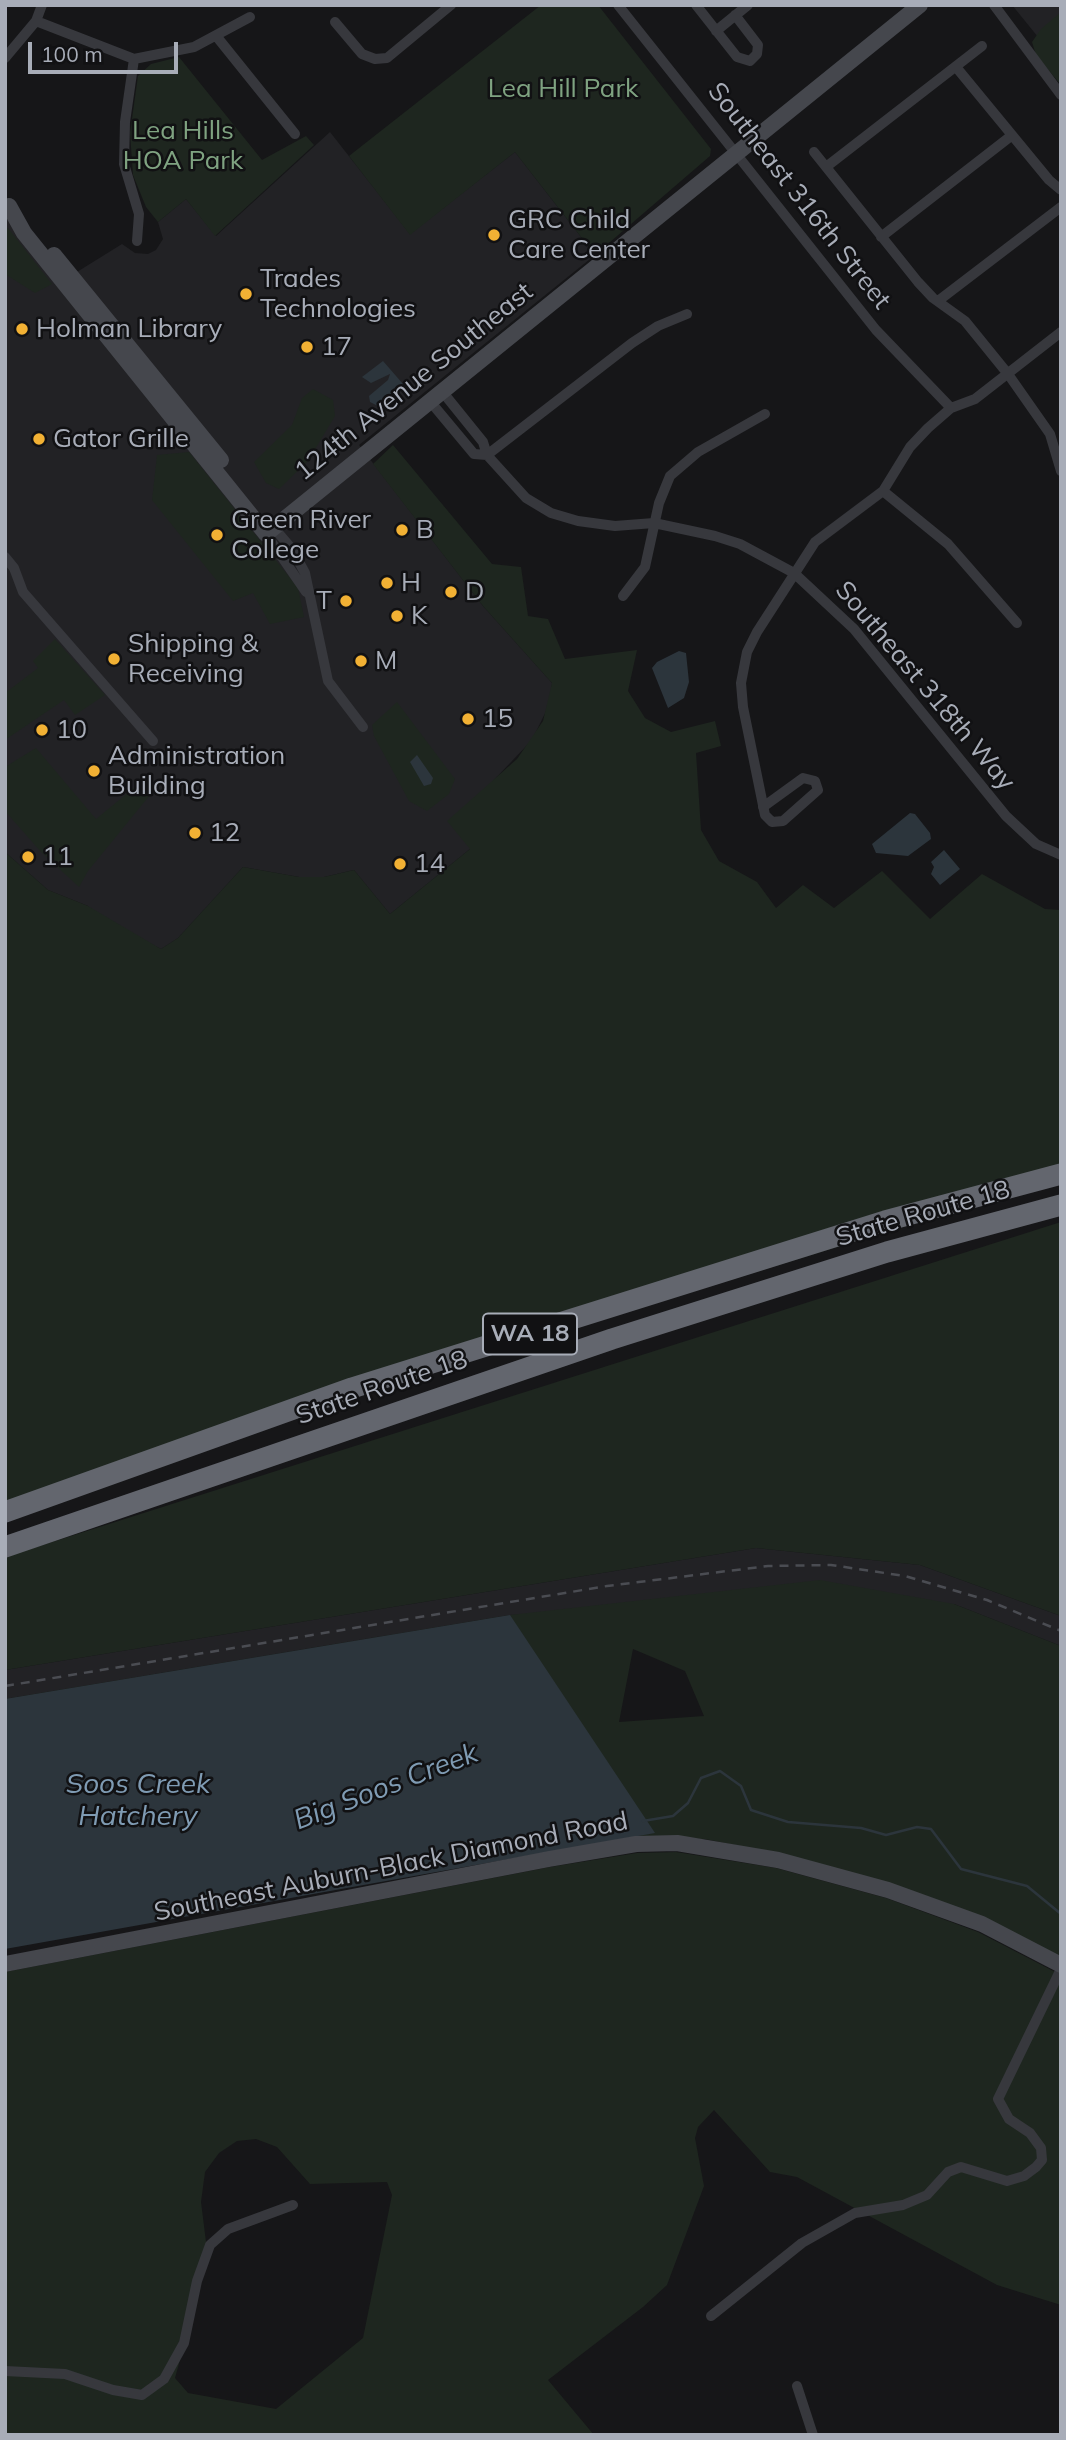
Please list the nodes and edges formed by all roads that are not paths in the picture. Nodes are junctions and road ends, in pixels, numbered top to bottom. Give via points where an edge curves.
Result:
1 (42, 5) edge
2 (451, 5) edge
3 (618, 5) edge
4 (696, 5) edge
5 (747, 5) edge
6 (920, 5) edge
7 (994, 5) edge
8 (735, 15) junction
9 (250, 17) dead end
10 (36, 21) junction
11 (335, 22) dead end
12 (716, 31) junction
13 (217, 37) junction
14 (982, 46) dead end
15 (5, 58) edge
16 (134, 59) junction
17 (956, 66) junction
18 (1061, 95) edge
19 (295, 134) dead end
20 (1012, 136) junction
21 (814, 152) dead end
22 (737, 153) junction
23 (827, 167) junction
24 (1061, 190) edge
25 (7, 204) edge
26 (1061, 207) edge
27 (881, 237) junction
28 (137, 241) dead end
29 (938, 301) junction
30 (687, 314) dead end
31 (1061, 332) edge
32 (1008, 373) junction
33 (435, 395) junction
34 (951, 408) junction
35 (765, 414) dead end
36 (487, 456) junction
37 (1061, 471) edge
38 (883, 491) junction
39 (654, 523) junction
40 (270, 531) junction
41 (5, 557) edge
42 (794, 573) junction
43 (623, 596) dead end
44 (1017, 623) dead end
45 (363, 727) dead end
46 (153, 741) dead end
47 (763, 807) junction
48 (1061, 855) edge
49 (1061, 1174) edge
50 (1061, 1205) edge
51 (5, 1512) edge
52 (5, 1547) edge
53 (5, 1964) edge
54 (1061, 1967) edge
55 (293, 2205) dead end
56 (711, 2316) dead end
57 (5, 2371) edge
58 (797, 2386) dead end
59 (813, 2435) edge

1 - 10 street
2 - 11 street via 387,58 362,54
3 - 22 street, Southeast 316th Street
4 - 12 street
5 - 8 street
6 - 22 street, 124th Avenue Southeast
7 - 18 street
8 - 12 street
8 - 12 street via 758,45 754,58 741,60
9 - 13 street
10 - 15 street
10 - 16 street
13 - 16 street via 194,47
13 - 19 street
14 - 17 street
16 - 28 street via 124,164 139,214
17 - 20 street
17 - 23 street
20 - 24 street
20 - 27 street
21 - 23 street
22 - 33 street, 124th Avenue Southeast
22 - 34 street, Southeast 316th Street via 876,330
23 - 27 street
25 - 40 street via 100,308
26 - 29 street
27 - 29 street
29 - 32 street via 965,321
30 - 36 street via 638,338
31 - 32 street
32 - 34 street via 967,404
32 - 37 street via 1050,434
33 - 36 street, Southeast 318th Way via 474,454
33 - 40 street, 124th Avenue Southeast
34 - 38 street via 910,447
35 - 39 street via 677,468 665,485
36 - 39 street, Southeast 318th Way via 526,498 551,513 615,526
38 - 42 street via 820,537
38 - 44 street via 948,544
39 - 42 street, Southeast 318th Way via 740,544
39 - 43 street via 645,567
40 - 45 street via 310,598 328,681
41 - 46 street via 23,592
42 - 47 street via 752,641 741,673
42 - 48 street, Southeast 318th Way via 854,629 1006,816 1036,844
47 - 47 street via 768,820 783,821 815,794 815,781 803,778
49 - 51 highway, State Route 18 / WA 18 via 885,1222 352,1388
50 - 52 highway, State Route 18 / WA 18 via 887,1252 612,1339
53 - 54 street, Southeast Auburn-Black Diamond Road via 549,1859 636,1844 677,1843 778,1860 888,1889 982,1924
54 - 56 street via 998,2099 1009,2119 1030,2133 1041,2148 1042,2161 1024,2176 1007,2181 961,2167 948,2172 927,2195 903,2205 855,2213 802,2243
55 - 57 street via 228,2230 210,2245 184,2343 164,2379 142,2395 65,2374
58 - 59 street

